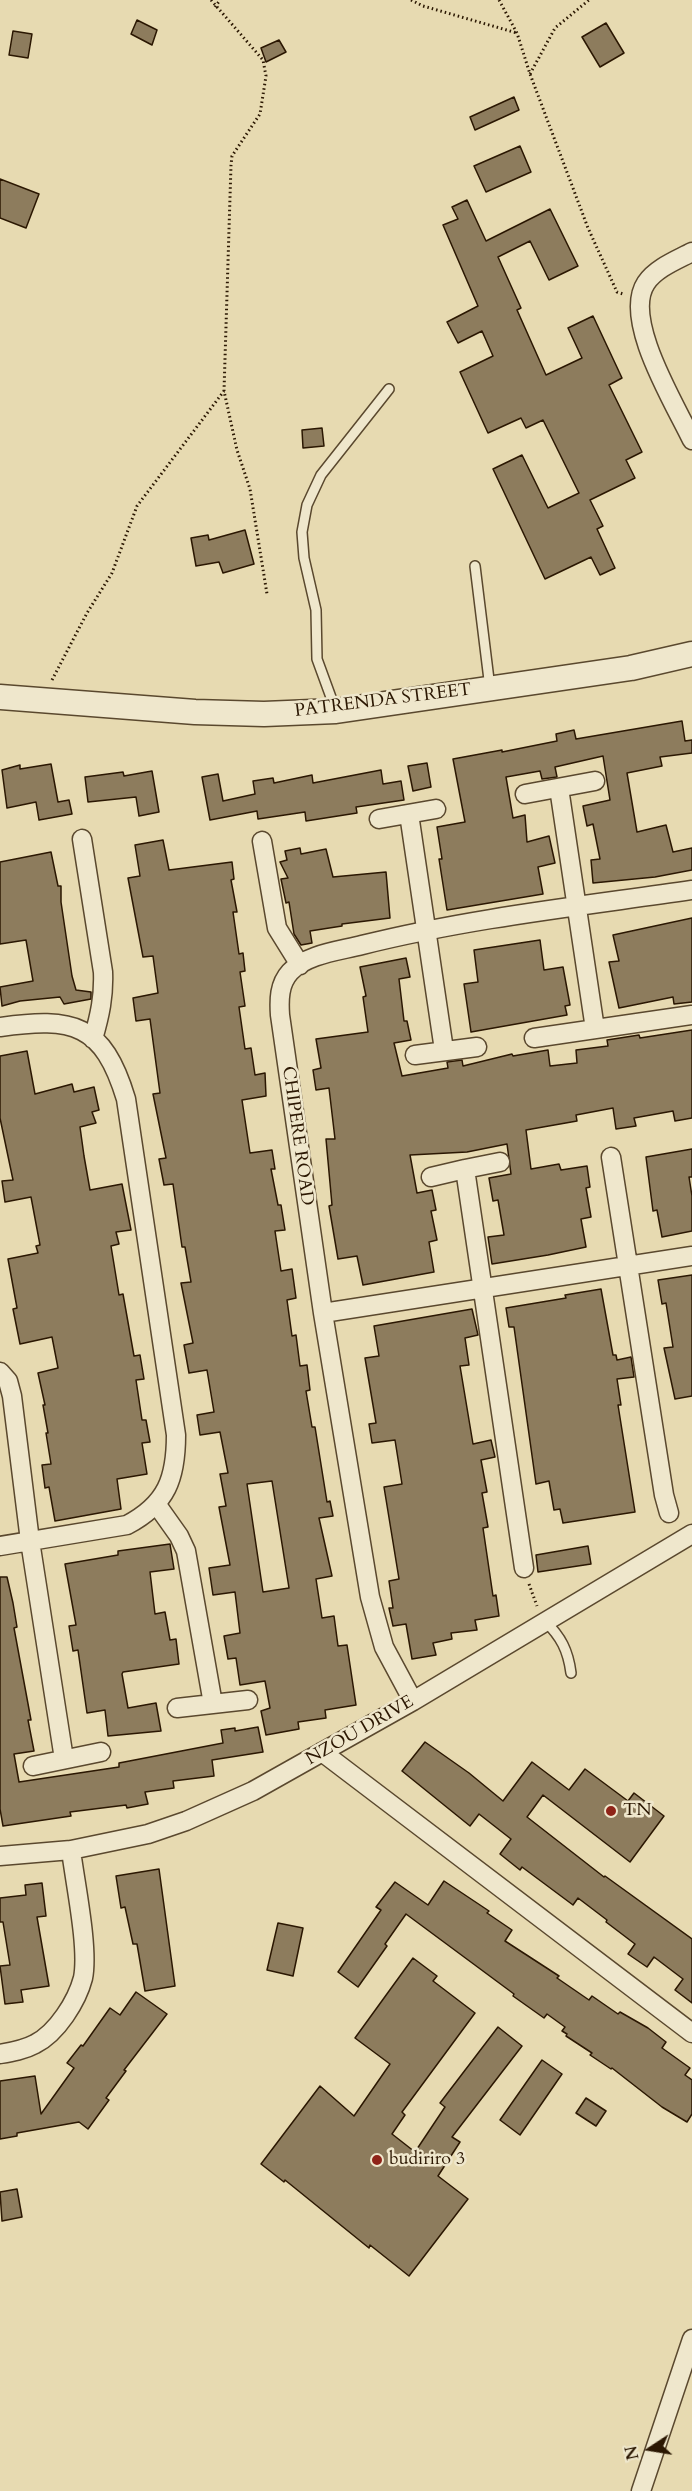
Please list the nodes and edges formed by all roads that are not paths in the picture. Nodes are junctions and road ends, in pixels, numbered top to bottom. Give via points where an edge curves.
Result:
1 (692, 252) edge
2 (389, 388) dead end
3 (692, 440) edge
4 (475, 566) dead end
5 (692, 654) edge
6 (490, 688) junction
7 (0, 697) edge
8 (336, 711) junction
9 (595, 781) dead end
10 (559, 788) junction
11 (525, 794) dead end
12 (436, 809) dead end
13 (409, 814) junction
14 (378, 819) dead end
15 (82, 839) dead end
16 (262, 841) dead end
17 (692, 890) edge
18 (576, 907) junction
19 (427, 929) junction
20 (300, 965) junction
21 (692, 1015) edge
22 (0, 1028) edge
23 (595, 1029) junction
24 (534, 1038) dead end
25 (93, 1039) junction
26 (477, 1047) dead end
27 (444, 1050) junction
28 (415, 1054) dead end
29 (611, 1157) dead end
30 (500, 1162) dead end
31 (465, 1169) junction
32 (431, 1177) dead end
33 (692, 1256) edge
34 (627, 1268) junction
35 (483, 1289) junction
36 (323, 1313) junction
37 (0, 1372) edge
38 (157, 1505) junction
39 (669, 1513) dead end
40 (690, 1540) edge
41 (30, 1541) junction
42 (0, 1546) edge
43 (524, 1568) road end
44 (544, 1621) junction
45 (571, 1673) dead end
46 (248, 1700) dead end
47 (413, 1701) junction
48 (213, 1704) junction
49 (177, 1708) dead end
50 (101, 1752) dead end
51 (322, 1752) junction
52 (64, 1759) junction
53 (33, 1766) dead end
54 (71, 1850) junction
55 (0, 1856) edge
56 (692, 2033) edge
57 (0, 2054) edge
58 (692, 2339) edge
59 (641, 2491) edge

1 - 3 street via 661,269 647,282 640,298 639,317 644,339
2 - 8 lane via 321,475 307,505 302,532 316,610 317,658
4 - 6 lane
5 - 6 street, PATRENDA STREET via 631,668
6 - 8 street, PATRENDA STREET
7 - 8 street, PATRENDA STREET via 195,712
9 - 10 street
10 - 11 street
10 - 18 street
12 - 13 street
13 - 14 street
13 - 19 street
15 - 25 street via 103,972 102,1010
16 - 20 street via 277,928
17 - 18 street, CHIPERE ROAD
18 - 19 street, CHIPERE ROAD
18 - 23 street
19 - 20 street, CHIPERE ROAD via 320,956
19 - 27 street
20 - 36 street, CHIPERE ROAD via 282,986 279,1008
21 - 23 street
22 - 25 street via 56,1023
23 - 24 street
25 - 38 street via 117,1071 126,1099 176,1435 176,1461
26 - 27 street
27 - 28 street
29 - 34 street
30 - 31 street
31 - 32 street
31 - 35 street
33 - 34 street
34 - 35 street
34 - 39 street
35 - 36 street
35 - 43 street
36 - 47 street, CHIPERE ROAD via 372,1606 384,1647
37 - 41 street via 8,1381 12,1396
38 - 41 street via 128,1525
38 - 48 street via 186,1551
40 - 44 street, NZOU DRIVE
41 - 42 street
41 - 52 street
44 - 45 lane via 565,1646
44 - 47 street, NZOU DRIVE
46 - 48 street
47 - 51 street, NZOU DRIVE
48 - 49 street
50 - 52 street
51 - 54 street, NZOU DRIVE via 253,1791 186,1821 148,1834
51 - 56 street
52 - 53 street
54 - 55 street, NZOU DRIVE
54 - 57 street via 84,1953 83,1978 59,2024 37,2043
58 - 59 street

